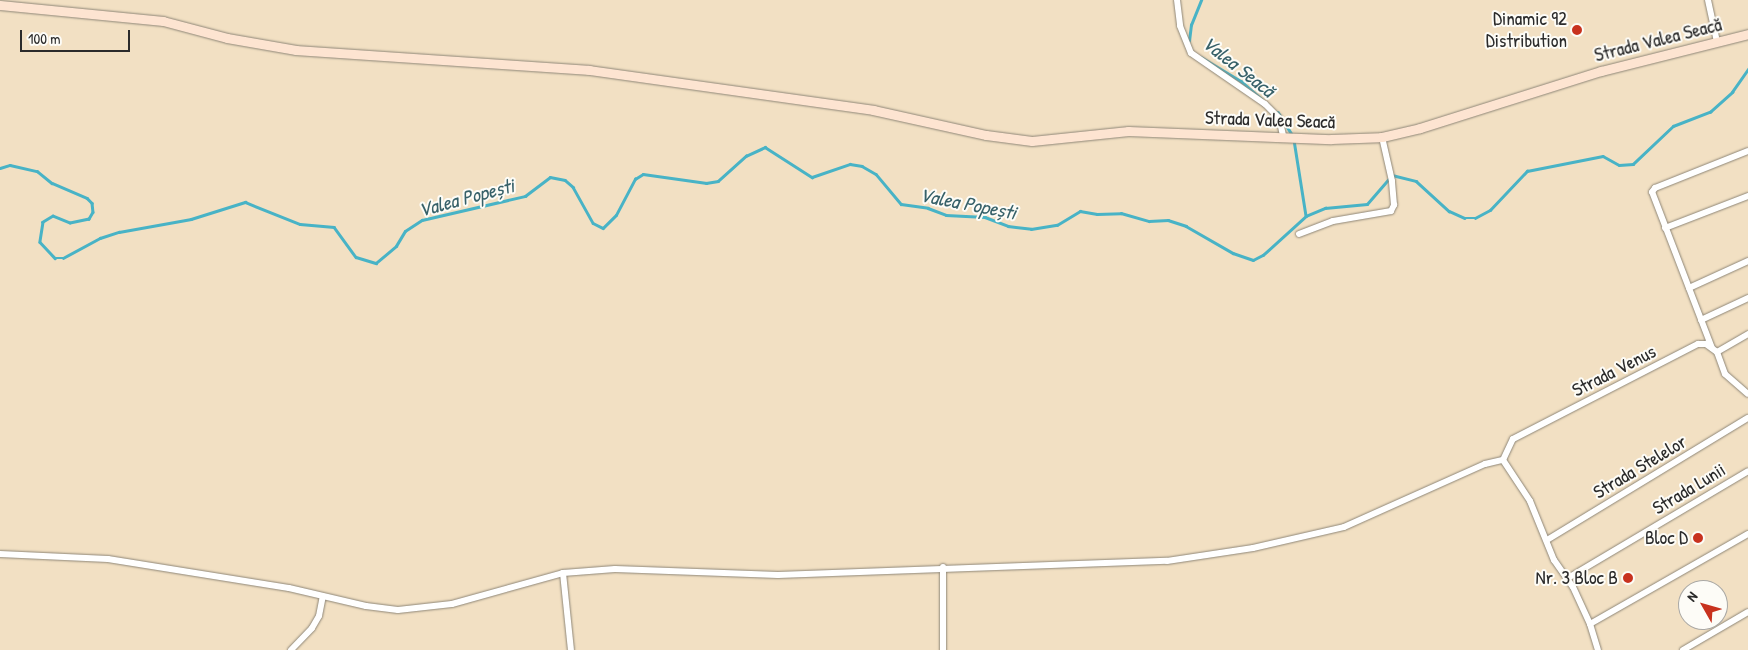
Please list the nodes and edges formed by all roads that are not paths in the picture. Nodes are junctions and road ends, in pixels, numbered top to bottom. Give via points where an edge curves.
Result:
1 (1176, 0) edge
2 (1708, 0) edge
3 (0, 5) edge
4 (1748, 34) edge
5 (1717, 42) junction
6 (1285, 136) junction
7 (1382, 137) junction
8 (1748, 152) edge
9 (1748, 196) edge
10 (1665, 228) junction
11 (1299, 234) dead end
12 (1748, 261) edge
13 (1688, 288) junction
14 (1748, 298) edge
15 (1701, 320) junction
16 (1748, 334) edge
17 (1714, 350) junction
18 (1748, 394) edge
19 (1748, 418) edge
20 (1503, 460) junction
21 (1748, 471) edge
22 (1748, 534) edge
23 (1547, 540) junction
24 (0, 554) edge
25 (943, 567) junction
26 (563, 573) junction
27 (1568, 578) junction
28 (322, 596) junction
29 (1748, 612) edge
30 (1590, 624) junction
31 (291, 650) edge
32 (571, 650) edge
33 (943, 650) edge
34 (1598, 650) edge
35 (1683, 650) edge

1 - 6 street via 1180,26 1192,53 1265,104 1279,118
2 - 5 street
3 - 6 main road, Strada Valea Seacă via 163,21 226,38 291,49 589,70 819,102 1022,140 1128,131
4 - 5 main road, Strada Valea Seacă
5 - 7 main road, Strada Valea Seacă via 1592,74
6 - 7 main road, Strada Valea Seacă
7 - 11 street via 1394,205 1388,213 1333,221
8 - 10 street via 1655,188 1653,197
9 - 10 street
10 - 13 street
12 - 13 street
13 - 15 street
14 - 15 street
15 - 17 street
16 - 17 street, Strada Venus
17 - 18 street via 1725,374
17 - 20 street, Strada Venus via 1698,344 1513,440
19 - 23 street, Strada Stelelor
20 - 23 street via 1530,501
20 - 25 street via 1485,464 1344,528 1253,548 1168,561
21 - 27 street, Strada Lunii
22 - 30 street
23 - 27 street via 1554,560
24 - 28 street via 108,559
25 - 26 street via 778,574 615,569
25 - 33 street
26 - 28 street via 452,604 398,610
26 - 32 street
27 - 30 street
28 - 31 street via 319,616
29 - 35 street
30 - 34 street

